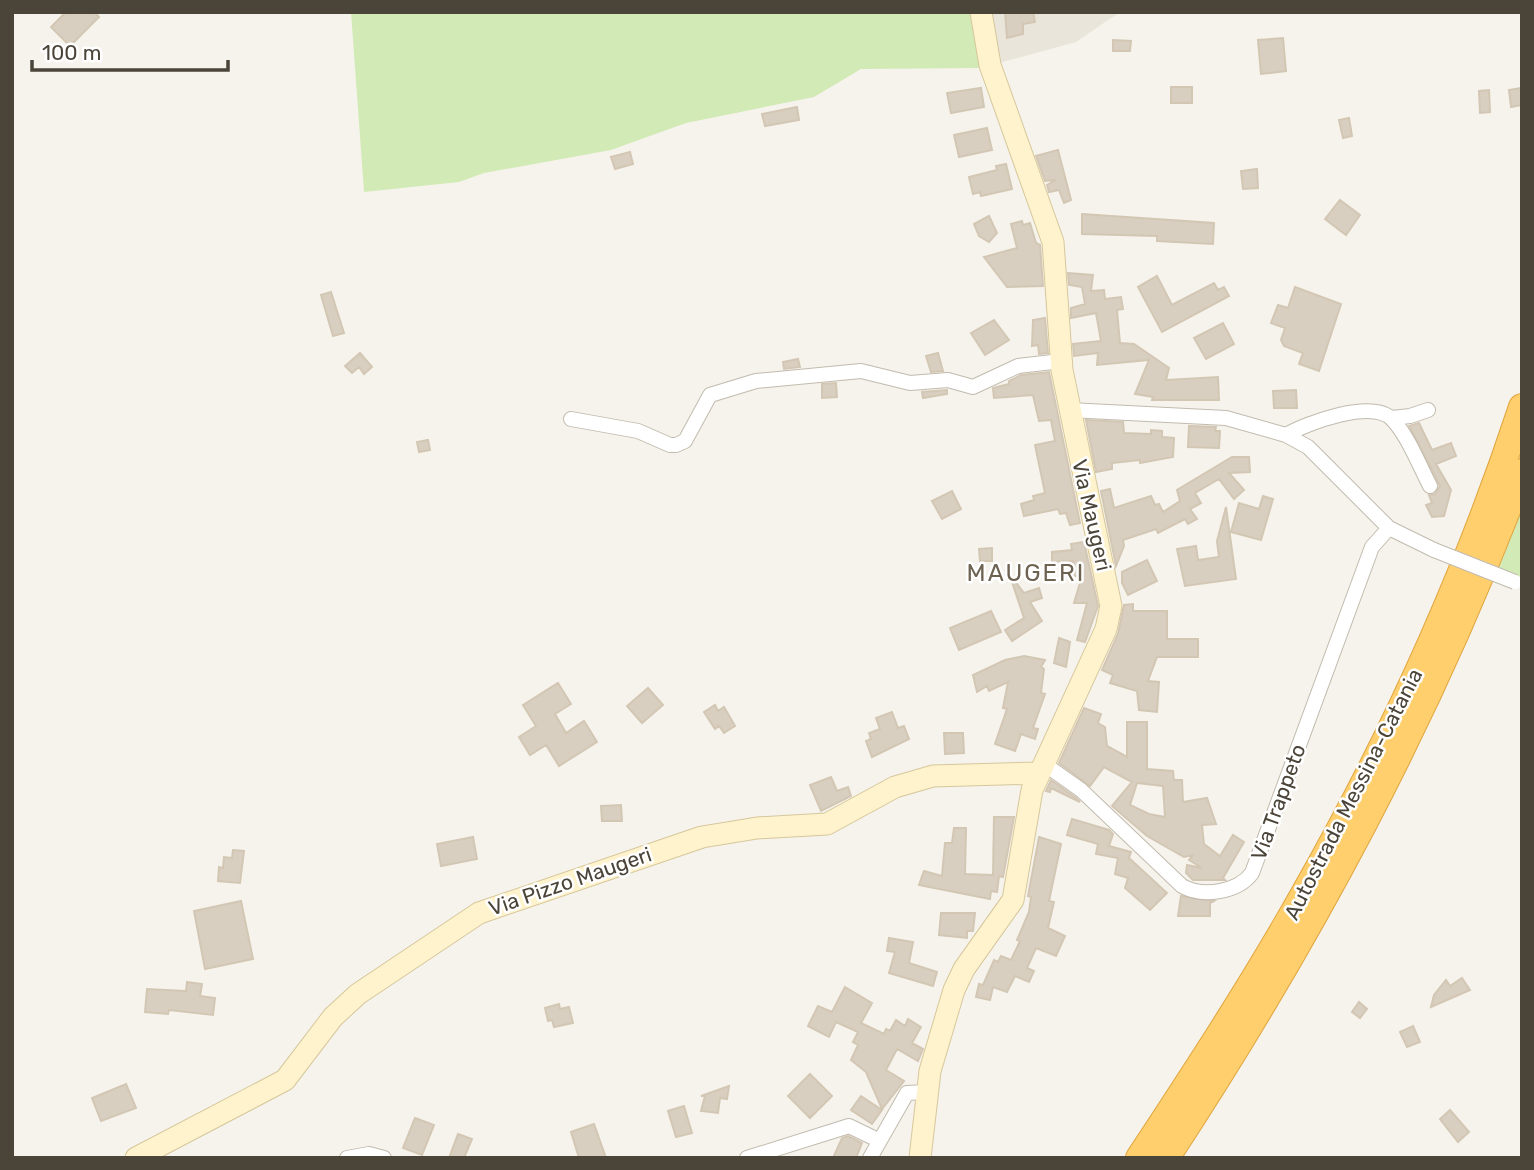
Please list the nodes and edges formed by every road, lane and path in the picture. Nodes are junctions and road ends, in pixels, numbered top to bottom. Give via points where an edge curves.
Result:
1 (981, 12) edge
2 (1061, 361) junction
3 (1522, 407) edge
4 (1069, 410) junction
5 (1428, 410) dead end
6 (1392, 418) junction
7 (570, 419) dead end
8 (1286, 435) junction
9 (1522, 472) edge
10 (1430, 486) dead end
11 (1389, 528) junction
12 (1518, 583) edge
13 (1040, 768) junction
14 (991, 776) junction
15 (1028, 802) junction
16 (917, 1093) junction
17 (878, 1140) junction
18 (136, 1158) edge
19 (346, 1158) edge
20 (384, 1158) edge
21 (747, 1158) edge
22 (870, 1158) edge
23 (920, 1158) edge
24 (1139, 1158) edge
25 (1166, 1158) edge

1 - 2 street, Via Maugeri via 990,65 1053,242
2 - 4 street, Via Maugeri
2 - 7 street via 1018,366 972,387 948,380 910,383 861,371 756,381 710,395 685,441 670,445 638,431
3 - 24 highway, Autostrada Messina-Catania via 1430,642 1358,793 1252,982
4 - 8 street via 1226,418
4 - 13 street, Via Maugeri via 1111,606 1105,629
5 - 6 street
6 - 8 street via 1380,413 1349,414 1308,422
6 - 10 street
8 - 11 street via 1308,447
9 - 25 highway, Autostrada Messina-Catania via 1451,648 1377,804 1271,994
11 - 12 street, bridge
11 - 13 street, Via Trappeto via 1372,547 1245,882 1203,893 1182,886 1081,790
13 - 14 street, Via Pizzo Maugeri
13 - 15 street, Via Maugeri
14 - 15 street via 1014,786
14 - 18 street, Via Pizzo Maugeri via 933,776 912,781 827,824 702,837 480,913 358,994 333,1017 285,1080
15 - 16 street, Via Maugeri via 1013,900 964,969
16 - 17 street
16 - 23 street, Via Maugeri
17 - 21 street via 849,1126
17 - 22 street
19 - 20 street via 369,1154

